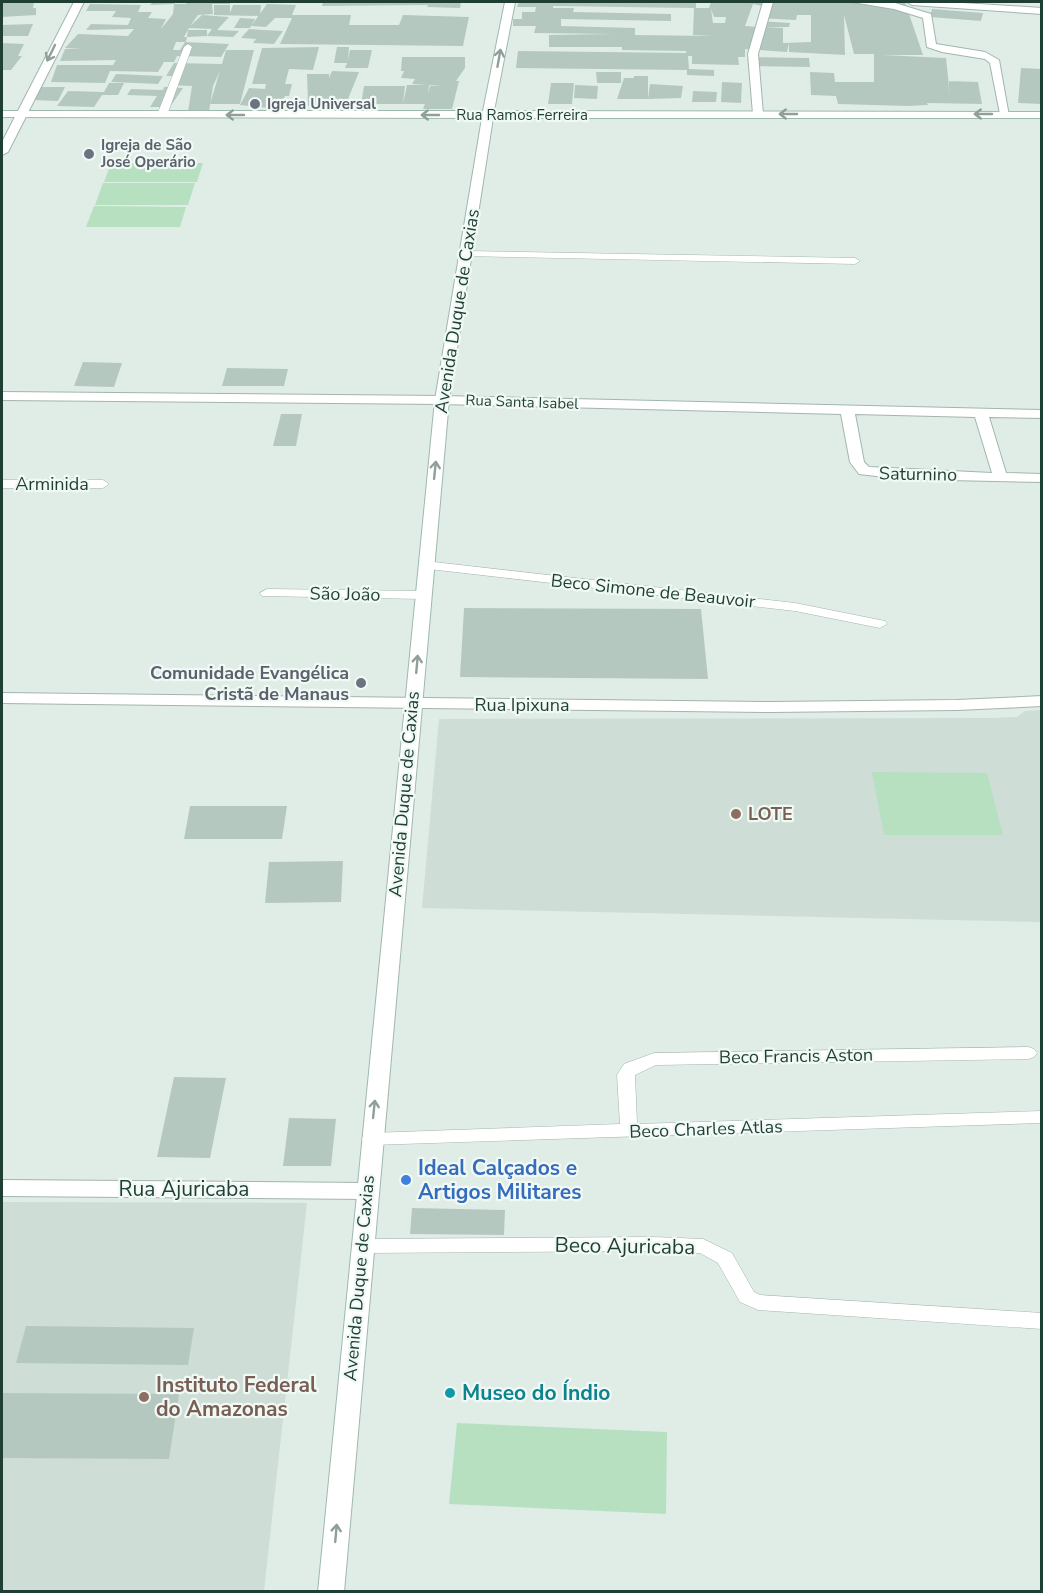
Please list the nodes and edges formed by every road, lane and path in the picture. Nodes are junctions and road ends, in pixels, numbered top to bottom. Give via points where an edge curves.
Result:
1 (79, 2) edge
2 (510, 2) edge
3 (768, 2) edge
4 (857, 2) edge
5 (906, 2) edge
6 (1041, 11) edge
7 (188, 47) dead end
8 (2, 114) edge
9 (21, 114) junction
10 (758, 114) junction
11 (1005, 114) junction
12 (162, 115) junction
13 (488, 115) junction
14 (1041, 115) edge
15 (2, 152) edge
16 (466, 254) junction
17 (855, 261) dead end
18 (2, 396) edge
19 (442, 400) junction
20 (848, 412) junction
21 (981, 414) junction
22 (1041, 414) edge
23 (1000, 476) junction
24 (1041, 478) edge
25 (2, 484) edge
26 (103, 484) dead end
27 (425, 565) junction
28 (267, 593) dead end
29 (423, 595) junction
30 (880, 624) dead end
31 (2, 698) edge
32 (1041, 701) edge
33 (413, 704) junction
34 (1028, 1053) dead end
35 (1041, 1117) edge
36 (629, 1132) junction
37 (371, 1139) junction
38 (2, 1188) edge
39 (366, 1191) junction
40 (362, 1246) junction
41 (1041, 1321) edge
42 (331, 1592) edge

1 -> 9 street
13 -> 2 street, Avenida Duque de Caxias
3 - 10 street via 753,54
4 - 11 street via 895,6 928,16 931,45 980,53 995,62
5 - 6 street
7 - 12 lane
8 - 9 street, Rua Ramos Ferreira
9 - 12 street, Rua Ramos Ferreira
9 - 15 street
11 -> 10 street, Rua Ramos Ferreira
10 - 13 street, Rua Ramos Ferreira
11 - 14 street, Rua Ramos Ferreira
13 -> 12 street, Rua Ramos Ferreira
13 - 16 street, Avenida Duque de Caxias
16 - 17 lane
16 - 19 street, Avenida Duque de Caxias
18 - 19 street, Rua Santa Isabel
19 - 20 street, Rua Santa Isabel
27 -> 19 street, Avenida Duque de Caxias
20 - 21 street, Rua Santa Isabel
20 - 23 street, Saturnino via 857,462 864,471
21 - 22 street, Rua Santa Isabel
21 - 23 street
23 - 24 street, Saturnino
25 - 26 lane, Arminida
27 - 29 street, Avenida Duque de Caxias
27 - 30 lane, Beco Simone de Beauvoir via 787,604
28 - 29 lane, São João
33 -> 29 street, Avenida Duque de Caxias
31 - 33 street, Rua Ipixuna
32 - 33 street, Rua Ipixuna via 783,707
37 -> 33 street, Avenida Duque de Caxias
34 - 36 lane, Beco Francis Aston via 654,1059 630,1068 626,1075
35 - 36 lane, Beco Charles Atlas
36 - 37 lane, Beco Charles Atlas
37 - 39 street, Avenida Duque de Caxias
38 - 39 street, Rua Ajuricaba
39 - 40 street, Avenida Duque de Caxias
40 - 41 lane, Beco Ajuricaba via 703,1246 725,1258 747,1297 758,1302
42 -> 40 street, Avenida Duque de Caxias

